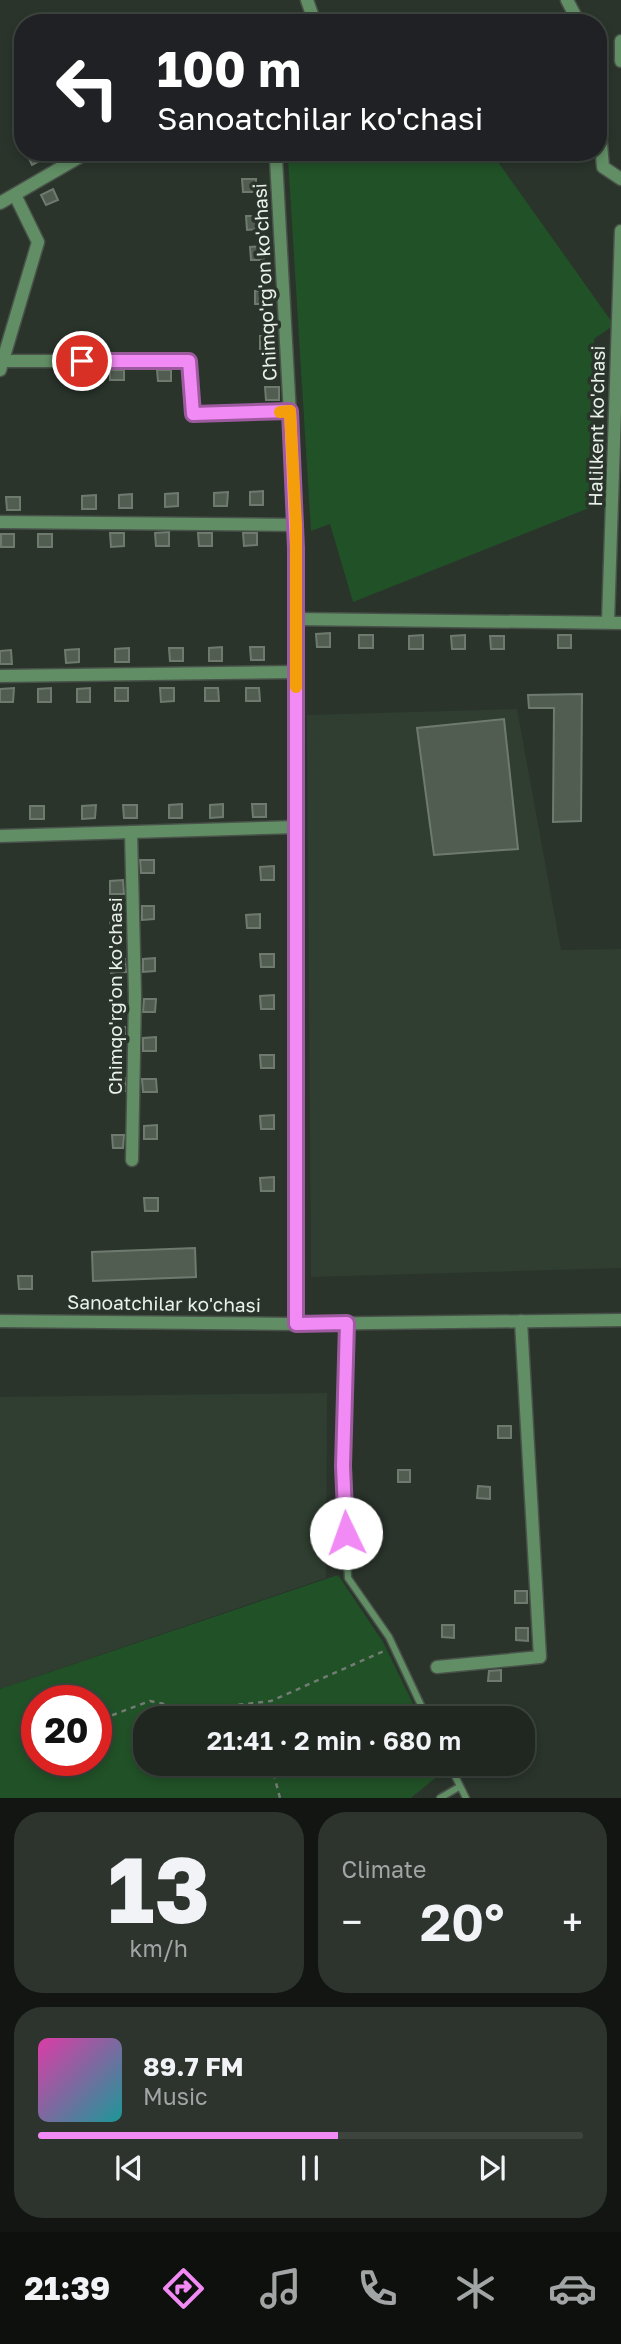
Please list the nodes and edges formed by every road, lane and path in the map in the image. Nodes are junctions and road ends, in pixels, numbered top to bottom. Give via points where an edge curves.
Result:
1 (621, 41) edge
2 (621, 61) edge
3 (73, 161) edge
4 (276, 161) edge
5 (602, 161) edge
6 (621, 179) edge
7 (15, 195) junction
8 (0, 203) edge
9 (621, 231) edge
10 (619, 356) edge
11 (1, 366) edge
12 (290, 411) junction
13 (0, 522) edge
14 (296, 525) junction
15 (617, 539) edge
16 (296, 619) junction
17 (614, 622) edge
18 (296, 672) junction
19 (0, 676) edge
20 (296, 827) junction
21 (131, 832) junction
22 (0, 836) edge
23 (132, 1160) dead end
24 (621, 1320) edge
25 (0, 1321) edge
26 (521, 1321) junction
27 (347, 1323) junction
28 (296, 1324) junction
29 (393, 1647) junction
30 (436, 1667) dead end
31 (136, 1706) edge
32 (174, 1706) edge
33 (243, 1706) edge
34 (421, 1706) edge
35 (133, 1707) edge
36 (112, 1714) edge
37 (275, 1776) edge
38 (454, 1776) edge
39 (459, 1787) junction
40 (281, 1798) edge
41 (440, 1798) edge
42 (466, 1798) edge

1 - 2 street
3 - 7 street
4 - 12 street, Chimqo'rg'on ko'chasi
5 - 6 street via 603,167
7 - 8 street
7 - 11 street via 38,242
9 - 10 street, Halilkent ko'chasi
10 - 15 street, Halilkent ko'chasi
11 - 12 street via 189,361 193,414
12 - 14 street, Chimqo'rg'on ko'chasi
13 - 14 street
14 - 16 street, Chimqo'rg'on ko'chasi
15 - 17 street, Halilkent ko'chasi
16 - 17 street
16 - 18 street, Chimqo'rg'on ko'chasi
18 - 19 street
18 - 20 street, Chimqo'rg'on ko'chasi
20 - 21 street
20 - 28 street, Chimqo'rg'on ko'chasi
21 - 22 street
21 - 23 street, Chimqo'rg'on ko'chasi
24 - 26 street, Sanoatchilar ko'chasi
25 - 28 street, Sanoatchilar ko'chasi
26 - 27 street, Sanoatchilar ko'chasi
26 - 30 street via 540,1657
27 - 28 street, Sanoatchilar ko'chasi
27 - 29 lane via 343,1466 348,1578
29 - 33 path via 271,1701
29 - 34 lane
31 - 32 path via 150,1701
35 - 36 path
37 - 40 path
38 - 39 lane
39 - 41 lane
39 - 42 lane

